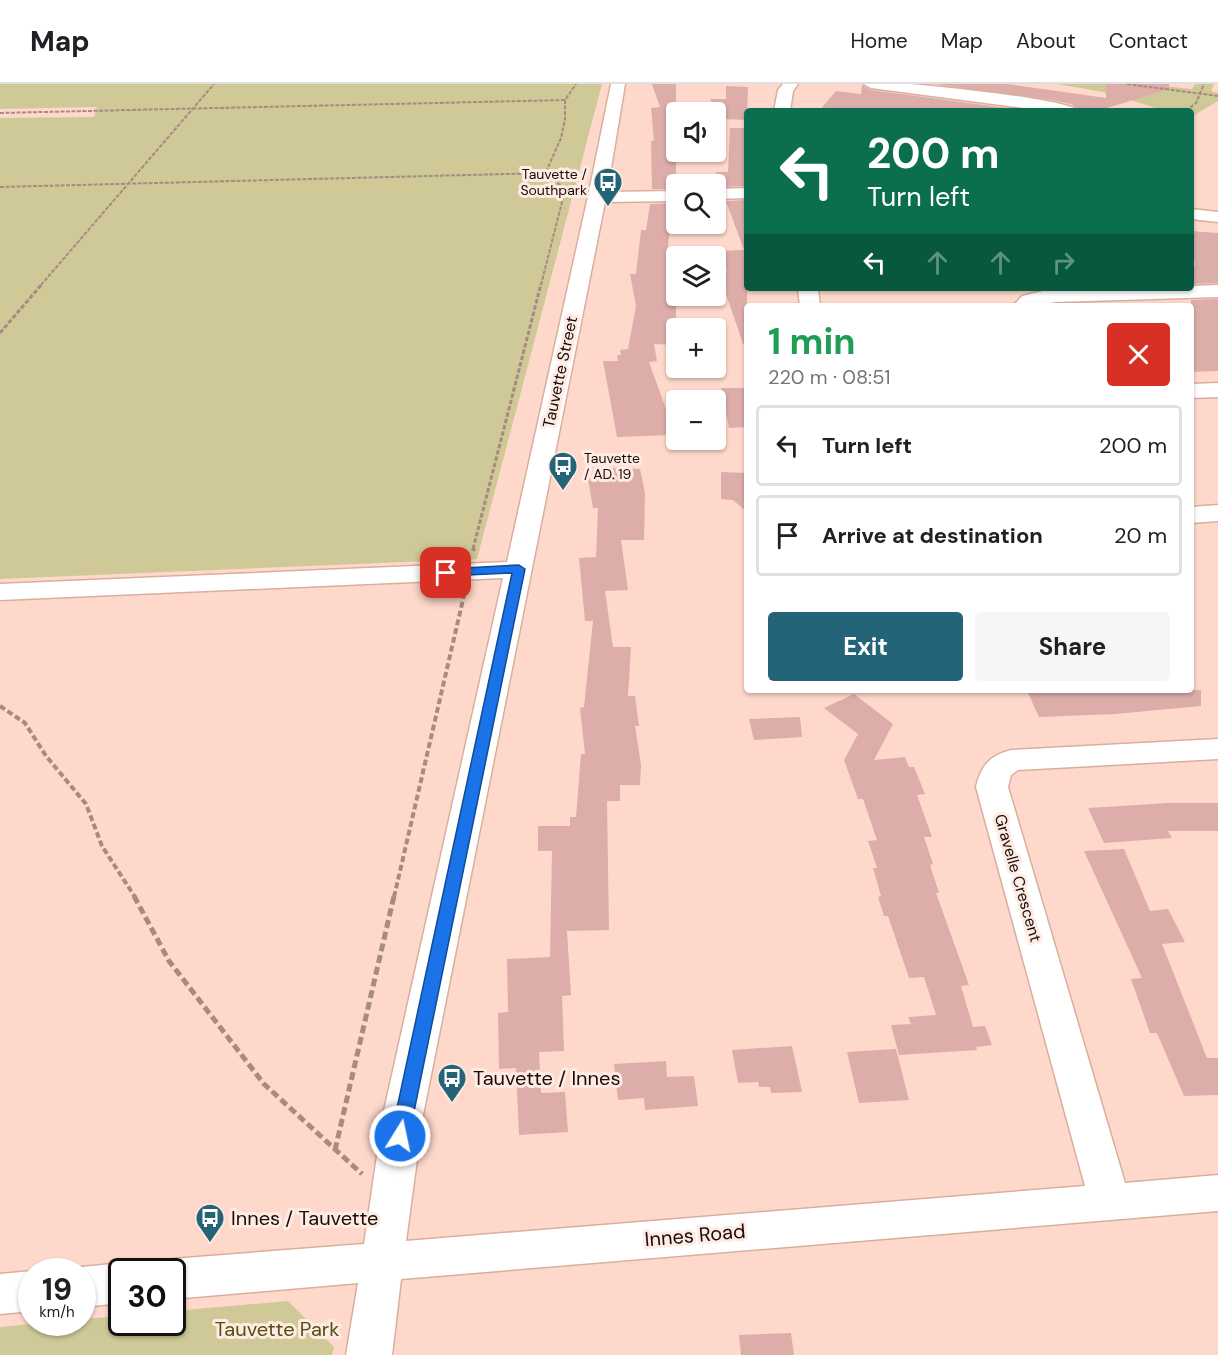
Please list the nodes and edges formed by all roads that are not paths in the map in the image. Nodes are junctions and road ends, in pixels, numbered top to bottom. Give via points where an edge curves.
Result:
1 (618, 84) edge
2 (791, 84) edge
3 (871, 84) edge
4 (783, 108) edge
5 (1055, 108) edge
6 (744, 193) edge
7 (598, 194) junction
8 (726, 194) edge
9 (666, 196) edge
10 (1194, 214) edge
11 (1218, 217) edge
12 (1218, 291) edge
13 (1025, 303) edge
14 (1218, 390) edge
15 (1194, 391) edge
16 (1218, 513) edge
17 (1194, 514) edge
18 (519, 569) junction
19 (0, 591) edge
20 (1218, 749) edge
21 (1218, 1194) edge
22 (1110, 1202) junction
23 (381, 1260) junction
24 (186, 1278) edge
25 (18, 1292) edge
26 (0, 1294) edge
27 (369, 1355) edge

1 - 7 street, Tauvette Street
2 - 4 street
3 - 5 street
6 - 8 street
7 - 9 street
7 - 18 street, Tauvette Street
10 - 11 street
12 - 13 street via 1056,296
14 - 15 street
16 - 17 street
18 - 19 street
18 - 23 street, Tauvette Street via 403,1115
20 - 22 street, Gravelle Crescent via 1011,760 996,770 992,787
21 - 22 street, Innes Road
22 - 23 street, Innes Road
23 - 24 street, Innes Road
23 - 27 street, Tauvette Street
25 - 26 street

